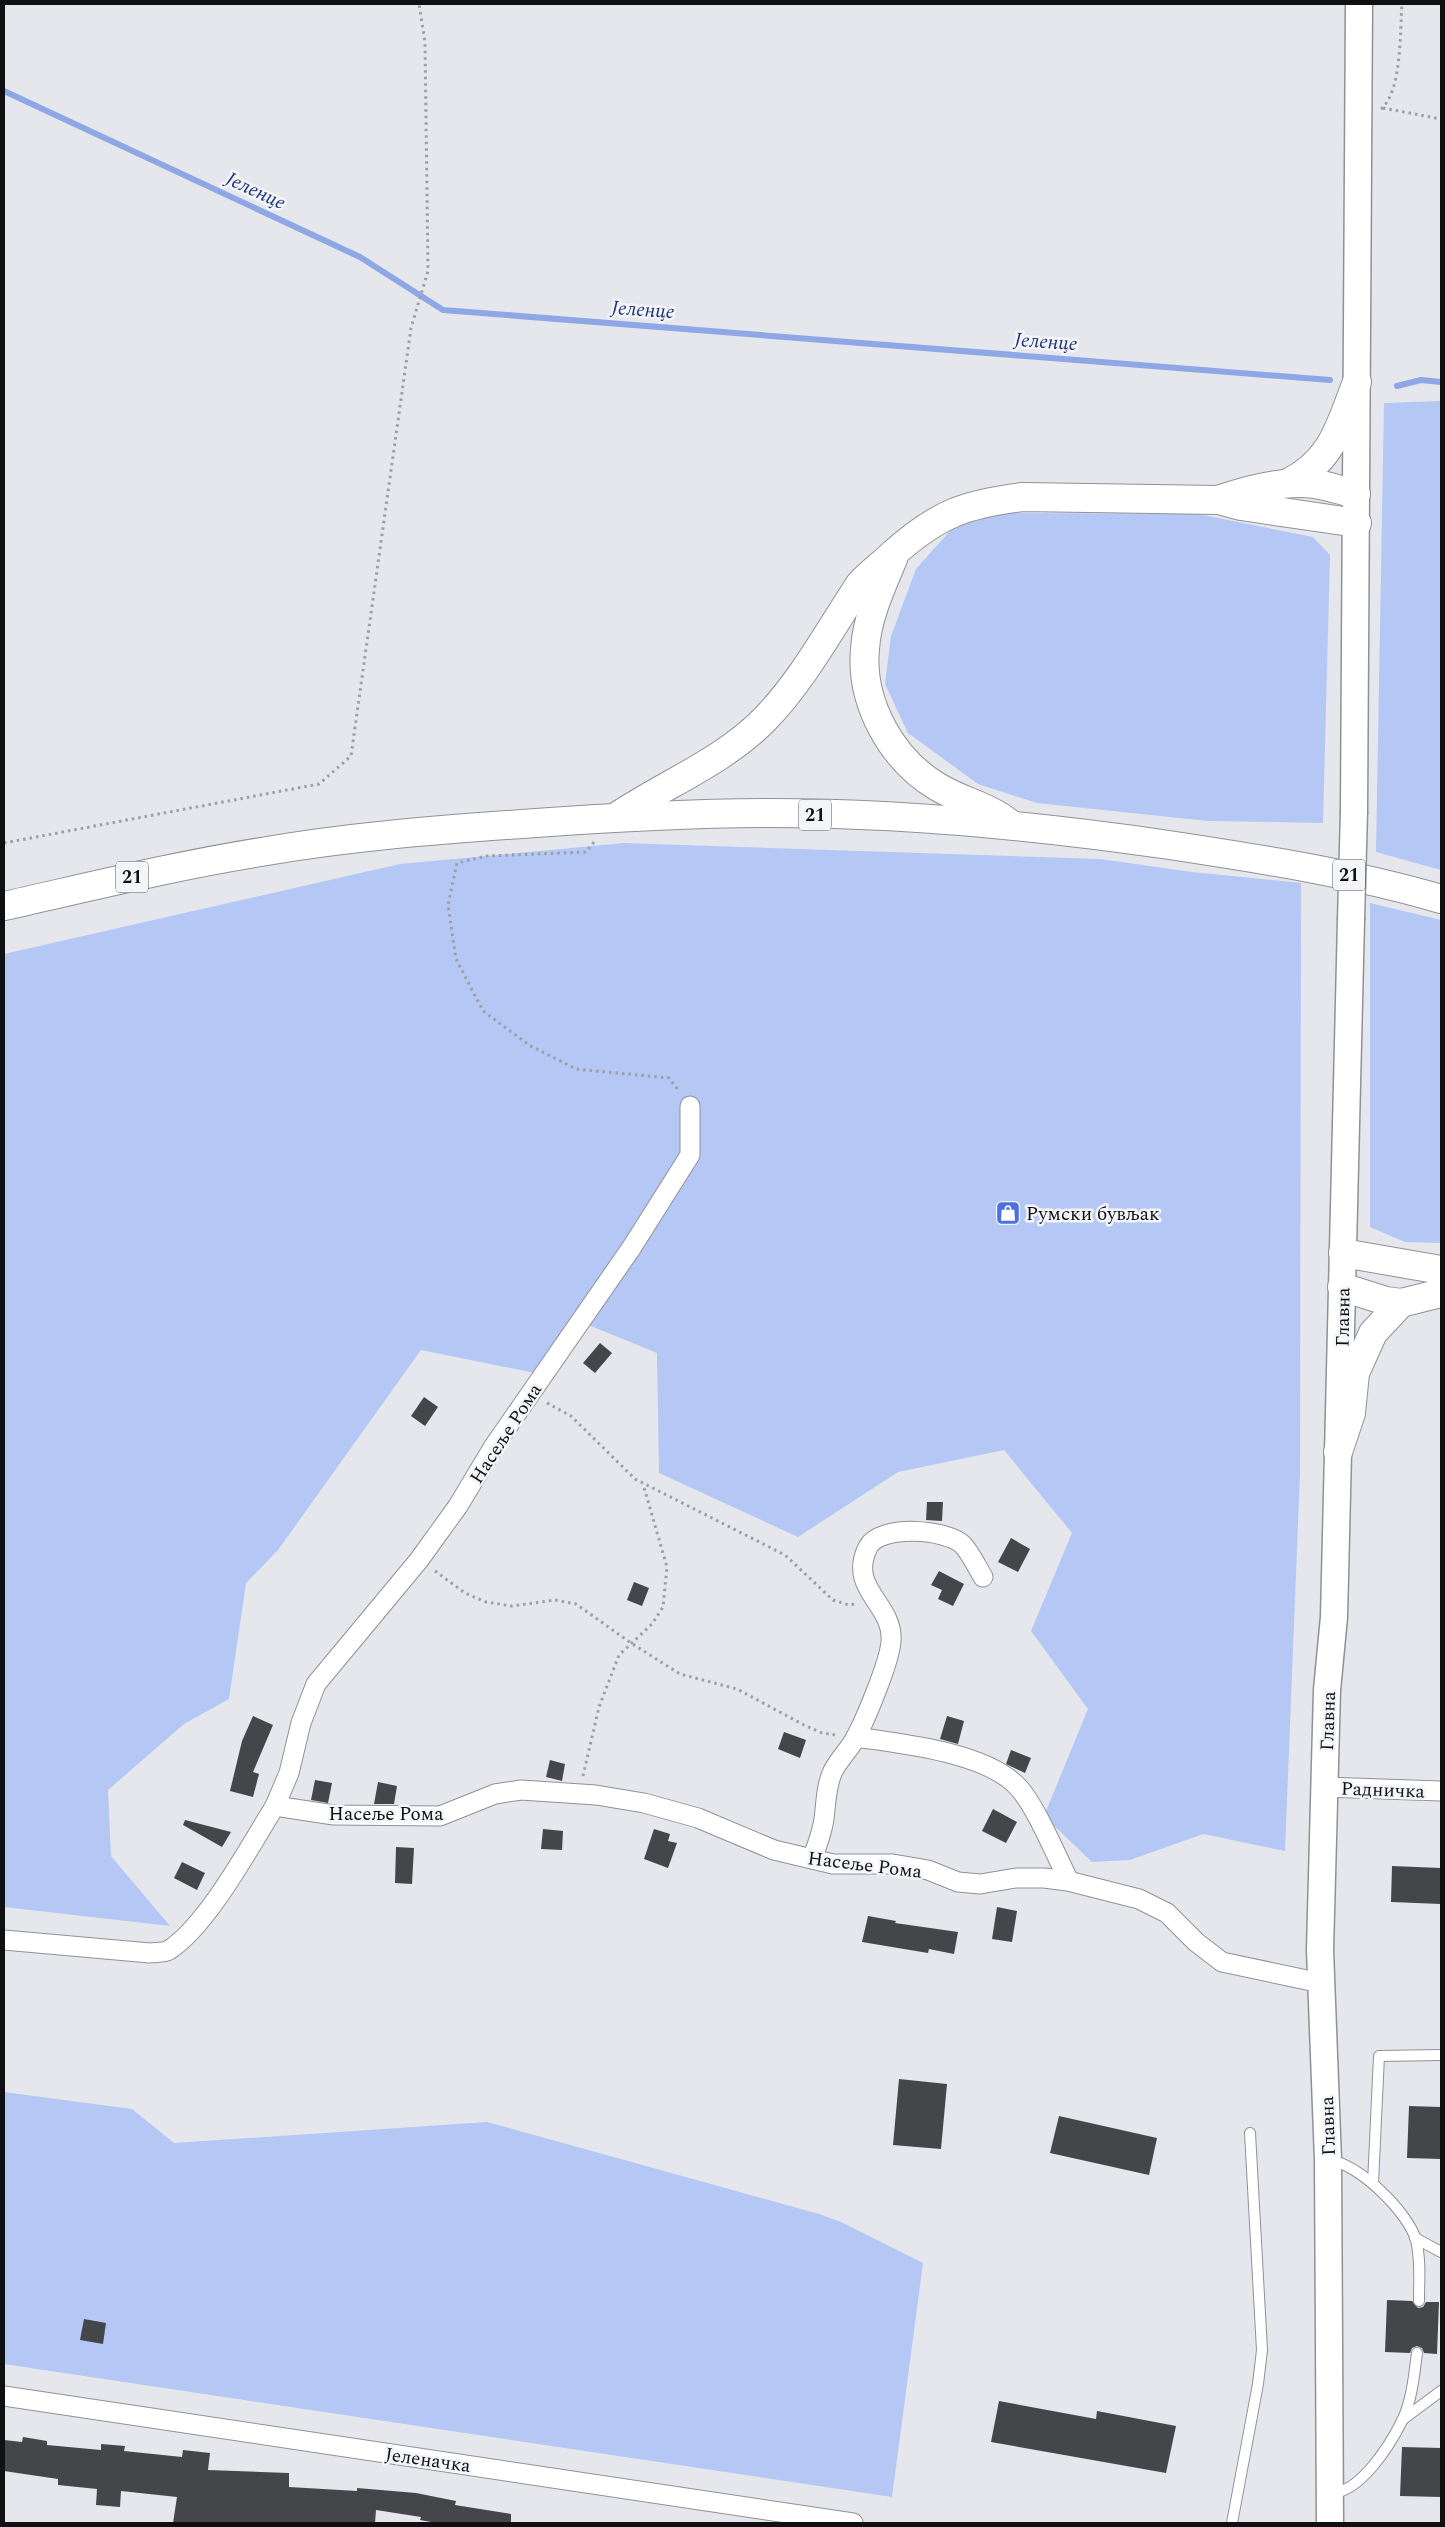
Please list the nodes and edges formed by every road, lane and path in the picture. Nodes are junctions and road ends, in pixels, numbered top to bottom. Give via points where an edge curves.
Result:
1 (419, 4) edge
2 (1359, 4) edge
3 (1402, 4) edge
4 (1384, 108) junction
5 (1441, 119) edge
6 (1358, 126) junction
7 (1357, 382) junction
8 (1288, 484) junction
9 (1356, 494) junction
10 (1219, 500) junction
11 (1357, 523) junction
12 (895, 552) junction
13 (616, 817) junction
14 (1013, 826) junction
15 (4, 842) edge
16 (1441, 899) edge
17 (4, 906) edge
18 (690, 1106) joint
19 (1343, 1253) junction
20 (1441, 1270) edge
21 (1342, 1287) junction
22 (1441, 1293) edge
23 (1401, 1303) junction
24 (530, 1394) junction
25 (1338, 1452) junction
26 (643, 1483) junction
27 (419, 1560) junction
28 (983, 1577) dead end
29 (875, 1601) junction
30 (631, 1643) junction
31 (856, 1737) junction
32 (1324, 1787) junction
33 (1441, 1791) edge
34 (579, 1794) junction
35 (275, 1806) junction
36 (812, 1859) junction
37 (1069, 1881) junction
38 (4, 1940) edge
39 (1321, 1983) junction
40 (1441, 2055) edge
41 (1250, 2133) dead end
42 (1328, 2160) junction
43 (1374, 2183) junction
44 (1415, 2238) junction
45 (1441, 2252) edge
46 (1419, 2301) dead end
47 (1417, 2353) dead end
48 (1441, 2391) edge
49 (4, 2396) edge
50 (1402, 2420) junction
51 (1330, 2493) junction
52 (853, 2523) edge
53 (1232, 2523) edge
54 (1330, 2523) edge

1 - 15 path via 424,42 428,271 411,328 351,756 319,784
2 - 6 main road, Главна
3 - 4 path via 1399,53 1391,97
4 - 5 path
4 - 6 path
6 - 7 main road, Главна
7 - 8 main road via 1338,430 1323,457 1307,474
7 - 9 main road, Главна
8 - 9 main road via 1315,484
8 - 10 main road via 1242,492
9 - 11 main road, Главна
10 - 11 main road
10 - 12 main road via 1056,496 996,500 945,516 919,531
11 - 19 main road, Главна, bridge via 1354,811
12 - 13 main road via 860,584 792,686 766,718 713,759
12 - 14 main road via 876,596 864,650 866,680 874,710 896,748 926,780 992,812
13 - 14 main road, 21 via 771,813
13 - 17 main road, 21 via 434,830 261,851
13 - 18 path via 586,852 486,856 457,863 448,905 456,959 483,1011 529,1045 576,1069 669,1078
14 - 16 main road, 21 via 1082,833 1308,867
18 - 24 street, Насеље Рома via 690,1154 632,1247
19 - 20 main road
19 - 21 main road, Главна
21 - 23 main road
21 - 25 main road, Главна
22 - 23 main road
23 - 25 main road via 1380,1324 1363,1353 1356,1372 1351,1414
24 - 26 path via 571,1416 612,1458
24 - 27 street, Насеље Рома
25 - 32 main road, Главна via 1334,1617 1327,1690
26 - 29 path via 785,1555 833,1600 849,1605
26 - 30 path via 667,1567 666,1585 663,1607 652,1624
27 - 30 path via 465,1593 486,1602 512,1606 555,1600 576,1604
27 - 35 street, Насеље Рома via 316,1684 301,1723 289,1773
28 - 29 street via 963,1545 948,1536 894,1532 869,1545 862,1562 863,1575
29 - 31 street via 890,1623 892,1641 887,1662
30 - 31 path via 680,1674 737,1690 822,1733
30 - 34 path via 619,1655 599,1706
31 - 36 street via 832,1772 822,1829
31 - 37 street via 923,1747 983,1764 1006,1777 1028,1800
32 - 33 street, Радничка
32 - 39 main road, Главна
34 - 35 street, Насеље Рома via 521,1790 495,1794 440,1816 334,1815
34 - 36 street, Насеље Рома via 644,1804 698,1818 774,1850
35 - 38 street, Насеље Рома via 214,1902 168,1951 150,1953
36 - 37 street, Насеље Рома via 832,1864 893,1864 928,1870 958,1882 980,1884 1016,1878
37 - 39 street, Насеље Рома via 1139,1899 1167,1913 1222,1962
39 - 42 main road, Главна
40 - 43 lane via 1379,2056
41 - 53 lane via 1262,2350
42 - 43 lane via 1340,2162
42 - 51 main road, Главна
43 - 44 lane
44 - 45 lane
44 - 46 lane via 1420,2260
47 - 50 lane via 1412,2390
48 - 50 lane
49 - 52 street, Јеленачка
50 - 51 lane via 1380,2456 1362,2477 1348,2490
51 - 54 main road, Главна

